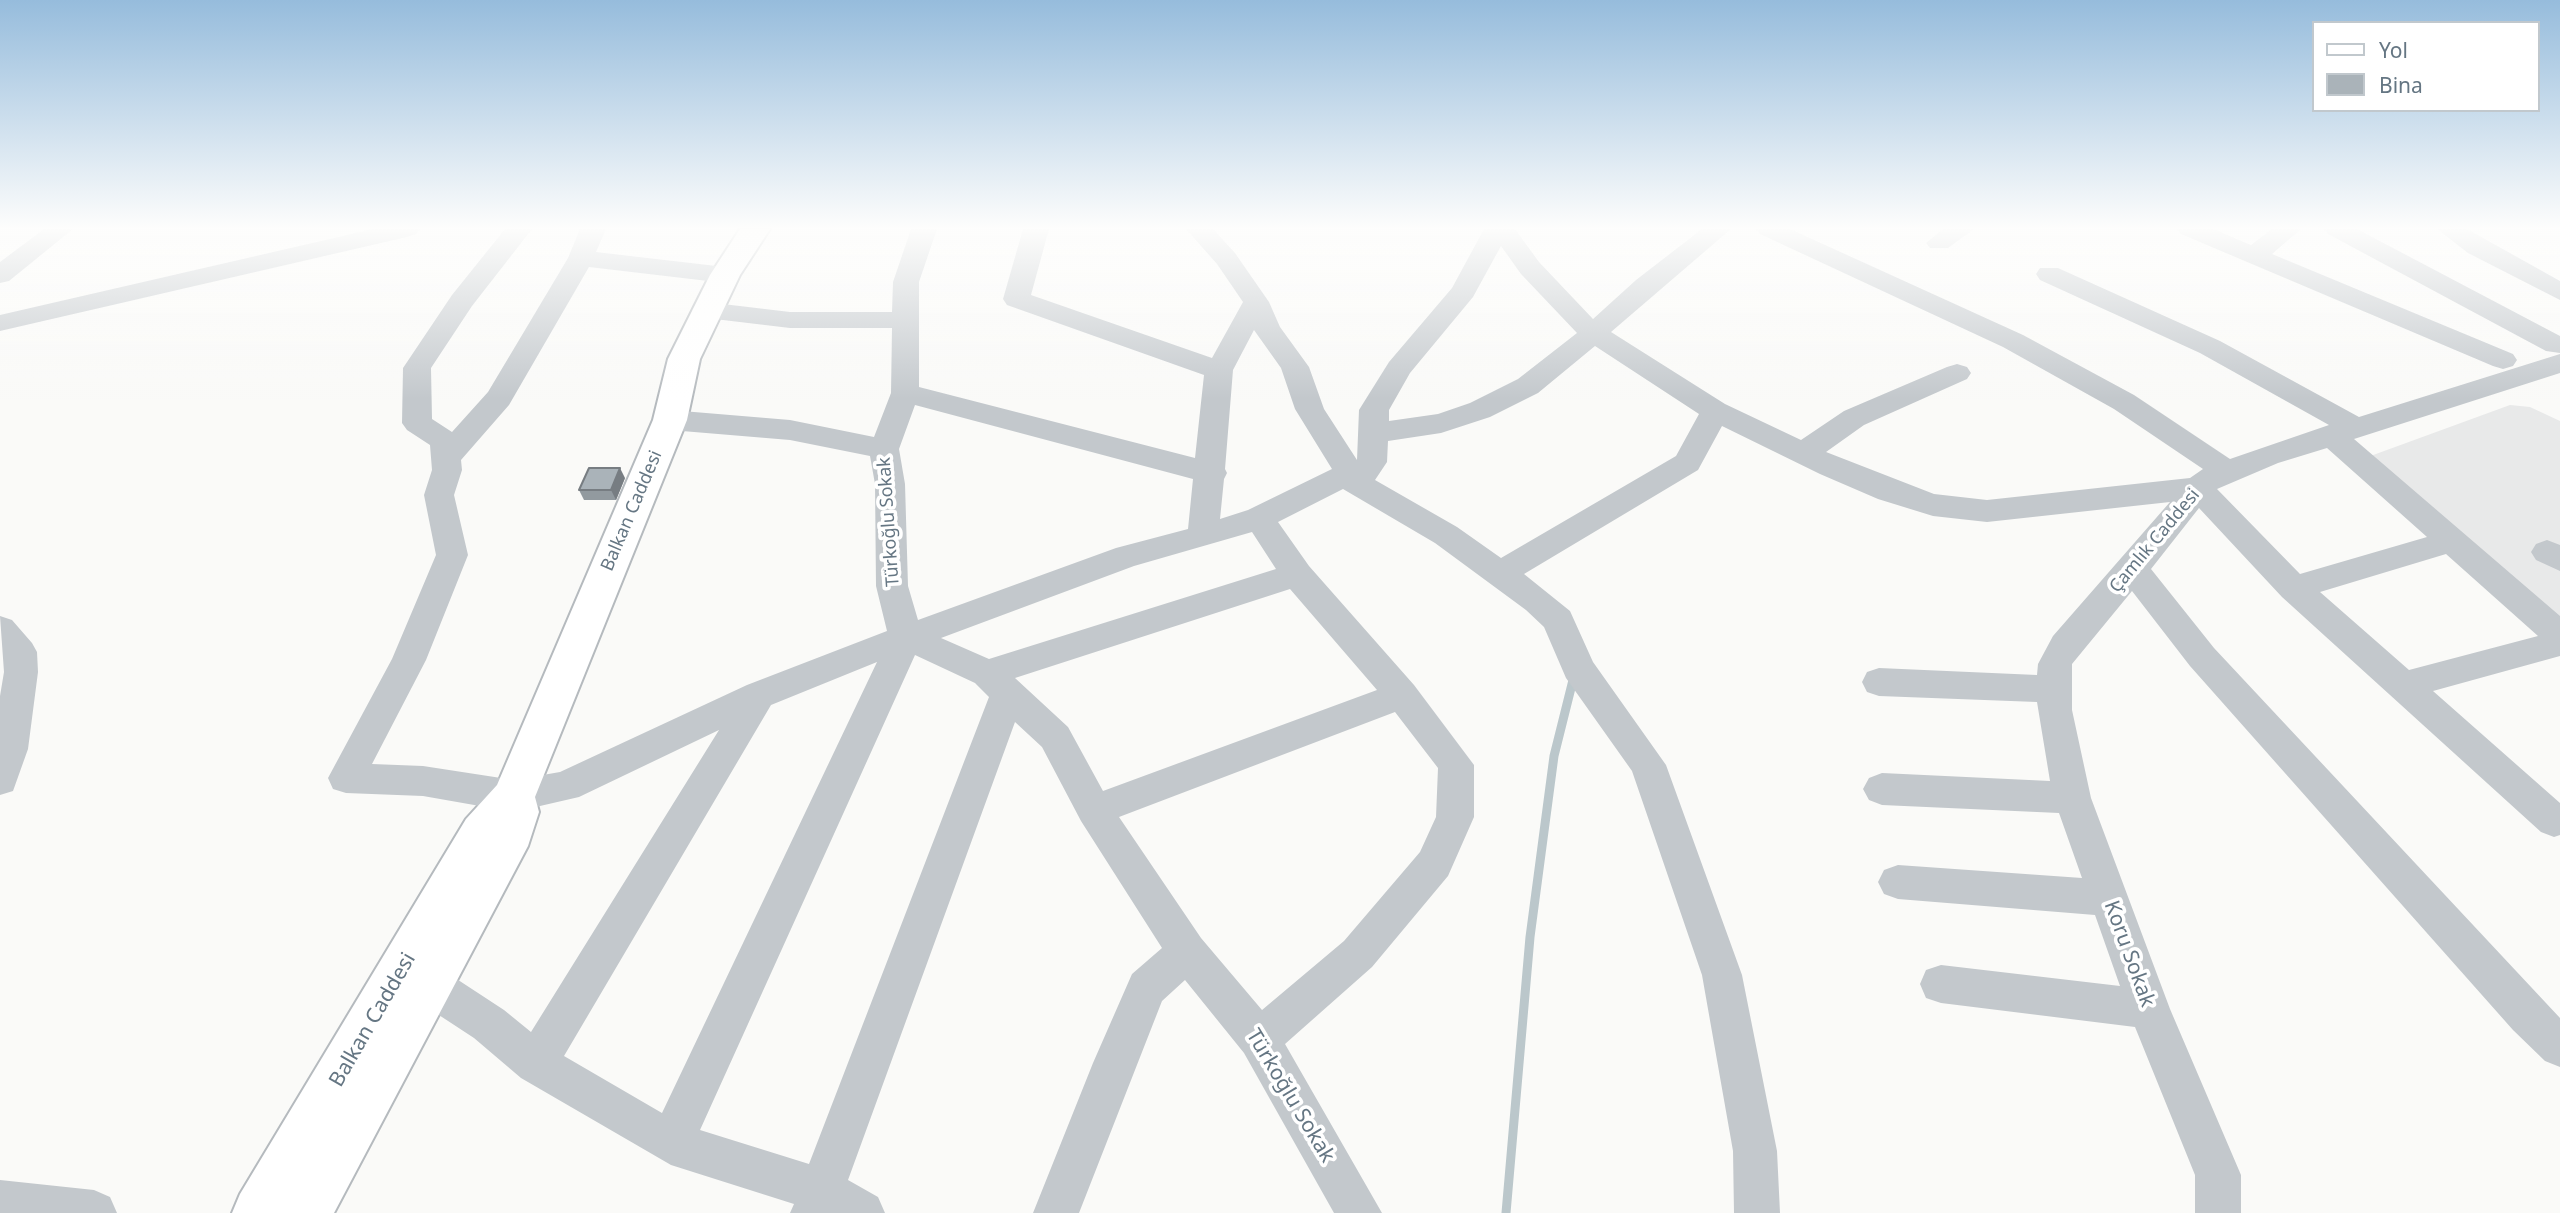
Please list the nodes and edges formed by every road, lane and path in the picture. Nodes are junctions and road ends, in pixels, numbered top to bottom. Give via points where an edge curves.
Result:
1 (145, 286) edge
2 (474, 286) edge
3 (565, 286) edge
4 (719, 286) edge
5 (906, 286) edge
6 (1020, 286) edge
7 (1245, 286) edge
8 (1468, 286) edge
9 (1546, 286) edge
10 (1645, 286) edge
11 (1892, 286) edge
12 (2075, 286) edge
13 (2324, 286) edge
14 (2440, 286) edge
15 (1256, 302) junction
16 (706, 310) junction
17 (905, 320) junction
18 (0, 323) edge
19 (1594, 333) junction
20 (2559, 351) edge
21 (2503, 360) junction
22 (1219, 370) junction
23 (1957, 373) dead end
24 (905, 393) junction
25 (1715, 411) junction
26 (670, 419) junction
27 (2356, 427) junction
28 (1374, 433) junction
29 (884, 449) junction
30 (1803, 453) junction
31 (446, 458) junction
32 (2227, 471) junction
33 (1212, 473) junction
34 (1356, 482) junction
35 (2198, 488) junction
36 (1259, 518) junction
37 (1203, 537) junction
38 (2451, 541) junction
39 (2133, 569) junction
40 (1501, 573) junction
41 (1297, 575) junction
42 (2294, 588) junction
43 (0, 629) edge
44 (2560, 635) edge
45 (906, 637) junction
46 (2560, 643) edge
47 (1879, 682) dead end
48 (998, 683) junction
49 (2404, 685) junction
50 (2052, 689) junction
51 (758, 695) junction
52 (1402, 695) junction
53 (0, 780) edge
54 (1882, 789) dead end
55 (514, 796) junction
56 (2072, 798) junction
57 (1094, 810) junction
58 (2554, 821) dead end
59 (1898, 882) dead end
60 (2108, 898) junction
61 (1187, 951) junction
62 (1941, 984) dead end
63 (431, 986) junction
64 (2149, 1009) junction
65 (1259, 1039) junction
66 (2560, 1047) edge
67 (536, 1063) junction
68 (671, 1143) junction
69 (817, 1201) edge
70 (0, 1203) edge
71 (94, 1213) edge
72 (259, 1213) edge
73 (305, 1213) edge
74 (862, 1213) edge
75 (1056, 1213) edge
76 (1359, 1213) edge
77 (1757, 1213) edge
78 (2218, 1213) edge

1 - 18 street
2 - 31 street via 417,368 417,423 444,441
3 - 31 street via 499,398
4 - 16 main road, Balkan Caddesi
5 - 17 street, Türkoğlu Sokak
6 - 22 street via 1016,299
7 - 15 street
8 - 28 street via 1399,368 1374,410
9 - 19 street
10 - 19 street
11 - 32 street via 2013,341 2124,402
12 - 27 street via 2210,347
13 - 21 street
14 - 20 street
15 - 22 street
15 - 34 street via 1267,329 1295,367 1310,409
16 - 17 street via 790,320
16 - 26 main road, Balkan Caddesi via 684,359
17 - 24 street, Türkoğlu Sokak
19 - 25 street
19 - 28 street via 1528,386 1480,410 1441,423
20 - 21 street, Çamlık Caddesi
20 - 27 street, Çamlık Caddesi
21 - 27 street, Çamlık Caddesi
22 - 33 street
23 - 30 street via 1854,418
24 - 29 street, Türkoğlu Sokak
24 - 33 street
25 - 30 street
25 - 40 street via 1687,463
26 - 29 street via 790,430
26 - 55 main road, Balkan Caddesi
27 - 32 street, Çamlık Caddesi
27 - 38 street
28 - 34 street via 1373,462
29 - 45 street, Türkoğlu Sokak via 890,484 892,586
30 - 35 street via 1922,501 1987,510
31 - 55 street via 439,495 452,555 409,660 346,778 423,781
32 - 35 street, Çamlık Caddesi
33 - 37 street
34 - 36 street via 1347,474
34 - 40 street
35 - 39 street, Çamlık Caddesi
35 - 42 street
36 - 37 street
36 - 41 street
37 - 45 street via 1127,556
38 - 42 street
38 - 44 street
39 - 50 street, Çamlık Caddesi via 2065,645 2055,664
39 - 66 street via 2202,657
40 - 77 street via 1558,620 1578,668 1648,765 1722,975 1755,1151
41 - 48 street
41 - 52 street
42 - 49 street
43 - 53 street via 20,652 21,672 10,749
45 - 48 street, Türkoğlu Sokak
45 - 51 street
45 - 68 street
46 - 49 street
47 - 50 street
48 - 57 street, Türkoğlu Sokak via 1055,737
48 - 69 street
49 - 58 street
50 - 56 street, Koru Sokak
51 - 55 street via 566,786
51 - 67 street
52 - 57 street
52 - 65 street via 1456,765 1455,817 1434,864 1358,954
54 - 56 street
55 - 63 main road, Balkan Caddesi via 517,812 512,833
55 - 72 main road, Balkan Caddesi via 482,832
56 - 60 street, Koru Sokak
57 - 61 street, Türkoğlu Sokak
59 - 60 street
60 - 64 street, Koru Sokak
61 - 65 street, Türkoğlu Sokak
61 - 75 street via 1147,988
62 - 64 street
63 - 67 street via 489,1024
63 - 73 main road, Balkan Caddesi
64 - 78 street, Koru Sokak via 2218,1175
65 - 76 street, Türkoğlu Sokak
67 - 68 street
68 - 69 street
69 - 74 street
70 - 71 street

